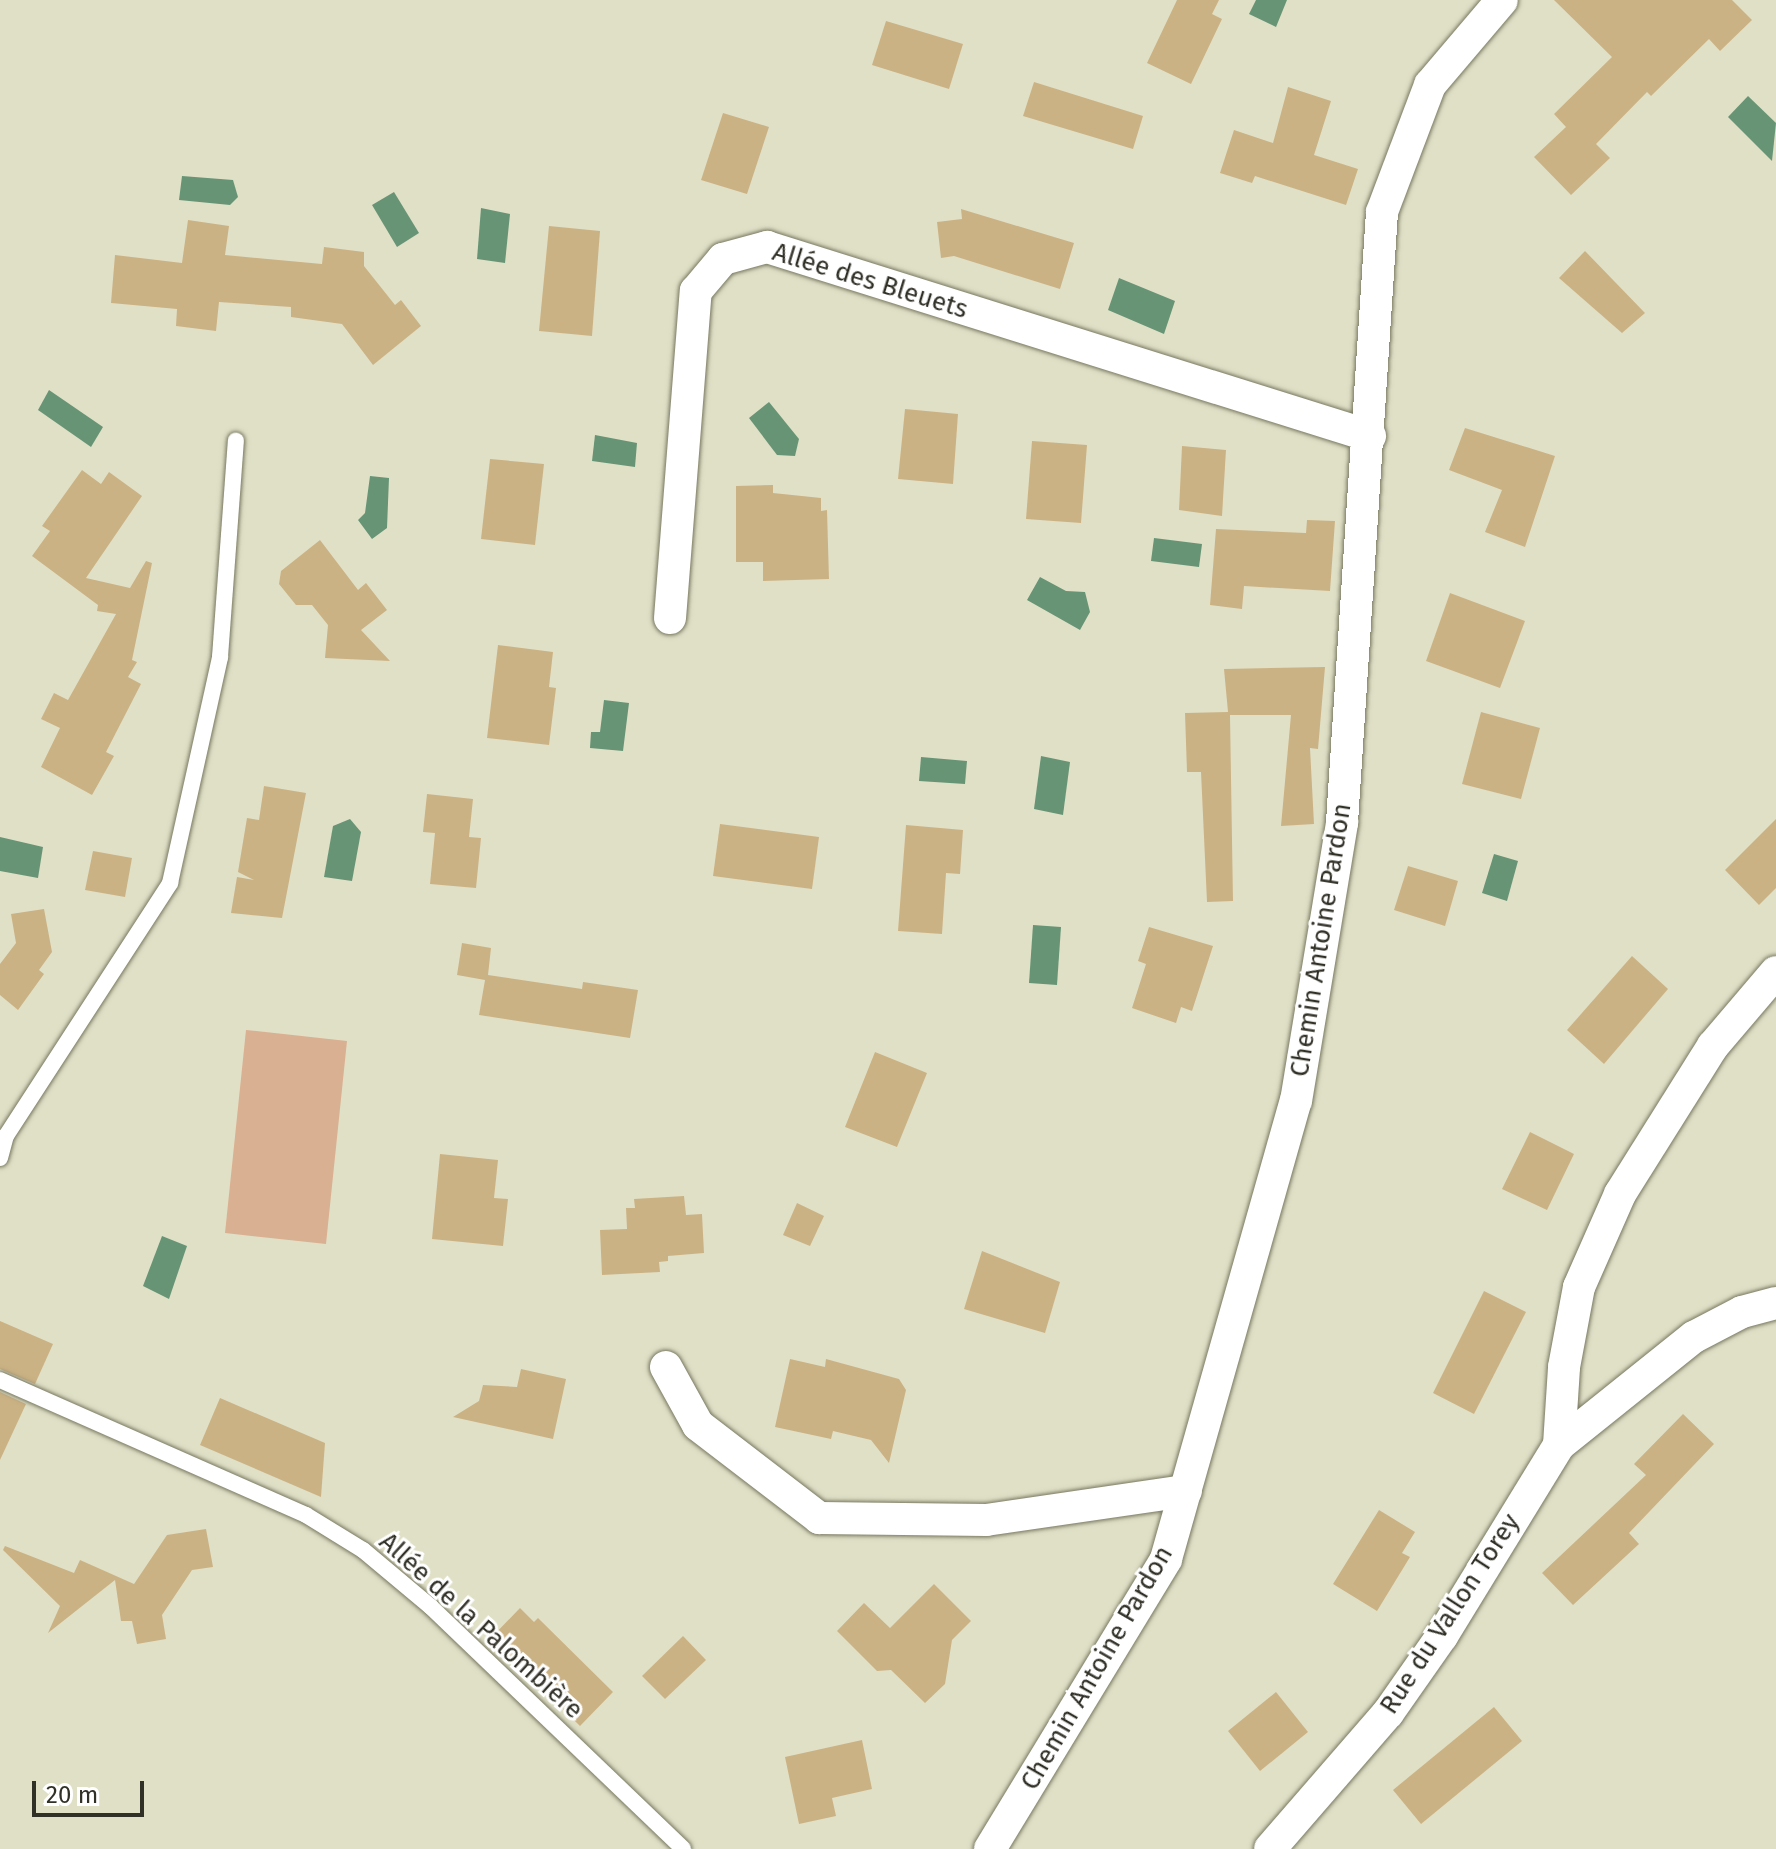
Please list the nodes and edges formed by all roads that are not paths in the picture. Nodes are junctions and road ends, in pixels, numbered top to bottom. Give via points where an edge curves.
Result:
1 (1502, 0) edge
2 (1370, 436) junction
3 (236, 441) dead end
4 (670, 618) dead end
5 (1776, 972) edge
6 (3, 1135) edge
7 (0, 1158) edge
8 (1776, 1303) edge
9 (666, 1367) dead end
10 (0, 1380) edge
11 (1559, 1445) junction
12 (1186, 1491) junction
13 (683, 1849) edge
14 (990, 1849) edge
15 (1270, 1849) edge

1 - 2 street, Chemin Antoine Pardon via 1430,85 1382,212
2 - 4 street, Allée des Bleuets via 767,247 723,259 696,291
2 - 12 street, Chemin Antoine Pardon via 1342,822 1296,1101
3 - 6 lane via 220,657 170,883
5 - 11 street, Rue du Vallon Torey via 1713,1046 1620,1194 1579,1287 1564,1367
6 - 7 lane
8 - 11 street, Rue du Vallon Torey via 1742,1312 1694,1337
9 - 12 street via 698,1425 819,1518 986,1520
10 - 13 lane, Allée de la Palombière via 306,1515 363,1550 431,1607
11 - 15 street, Rue du Vallon Torey via 1397,1700 1331,1784
12 - 14 street, Chemin Antoine Pardon via 1166,1559

